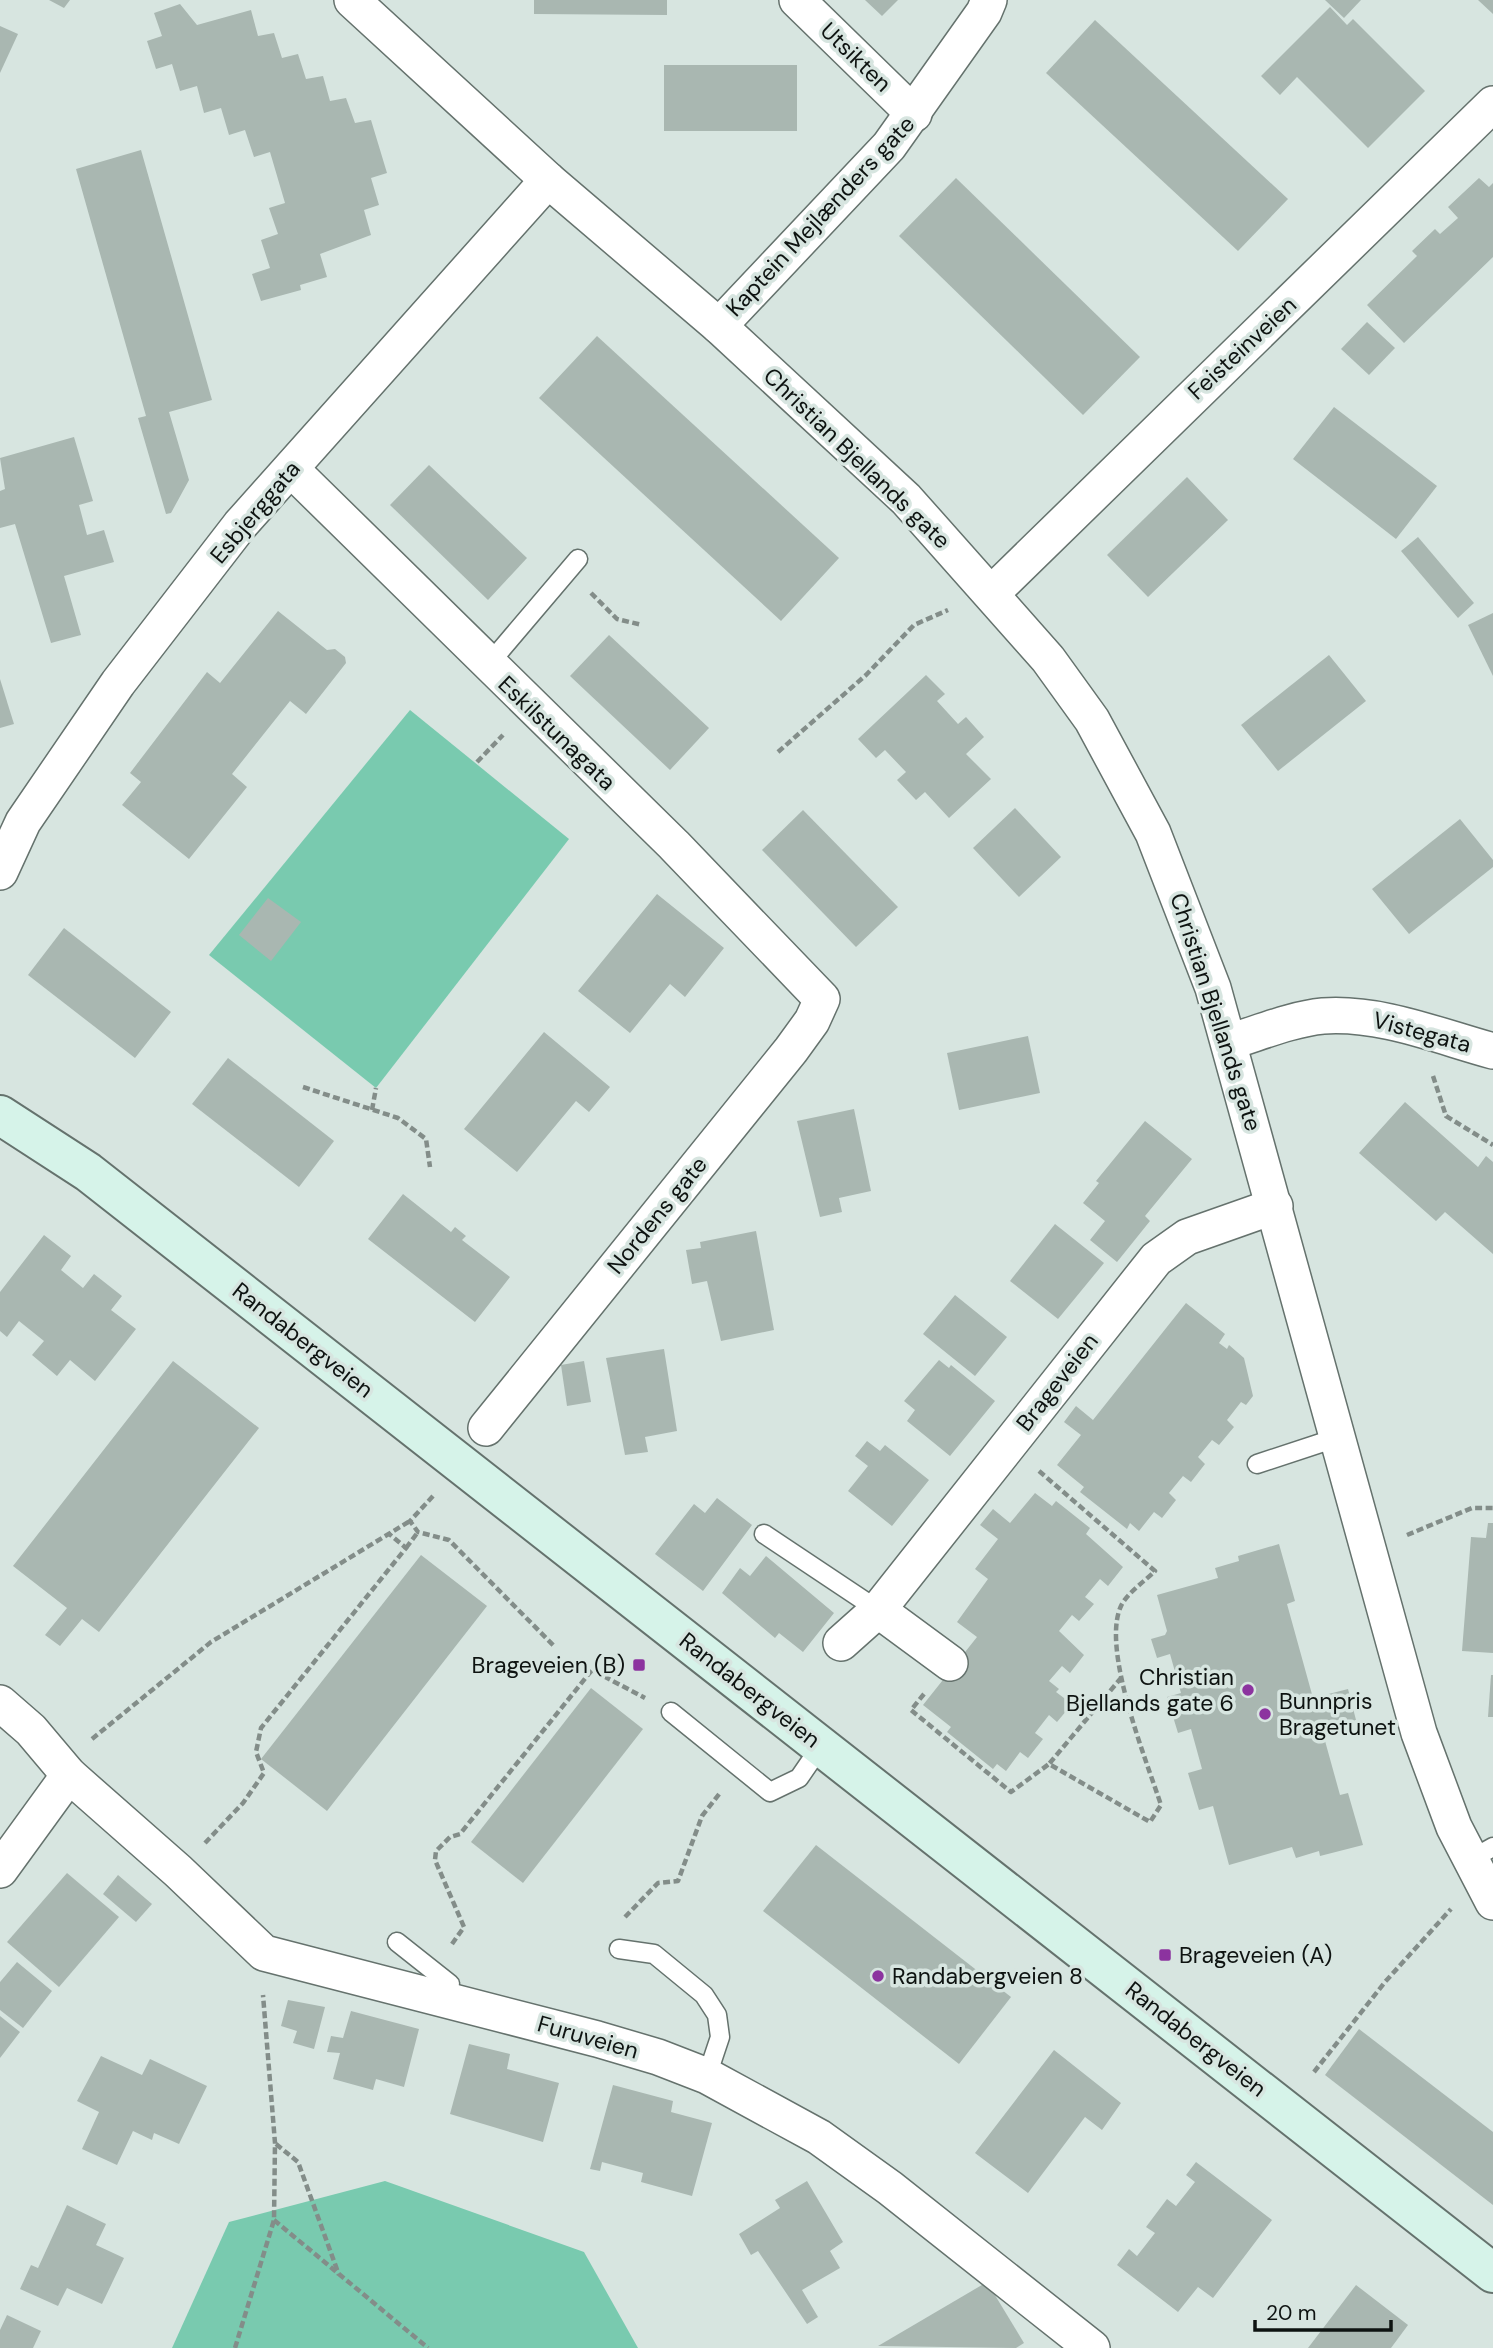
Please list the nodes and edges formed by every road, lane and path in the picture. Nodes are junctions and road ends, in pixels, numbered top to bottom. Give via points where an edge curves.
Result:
1 (352, 0) edge
2 (797, 0) edge
3 (989, 0) edge
4 (1493, 104) edge
5 (914, 114) junction
6 (548, 180) junction
7 (719, 326) junction
8 (291, 469) junction
9 (573, 565) joint
10 (992, 593) junction
11 (642, 625) dead end
12 (488, 665) junction
13 (778, 752) dead end
14 (0, 872) edge
15 (822, 999) joint
16 (1229, 1042) junction
17 (1493, 1051) edge
18 (1432, 1072) dead end
19 (303, 1087) dead end
20 (376, 1088) dead end
21 (372, 1110) junction
22 (0, 1115) edge
23 (1493, 1144) edge
24 (430, 1167) dead end
25 (1275, 1206) junction
26 (486, 1428) dead end
27 (1336, 1438) junction
28 (1257, 1464) dead end
29 (1035, 1468) dead end
30 (434, 1495) dead end
31 (1493, 1507) edge
32 (410, 1521) junction
33 (418, 1532) junction
34 (388, 1533) junction
35 (764, 1534) dead end
36 (1396, 1540) dead end
37 (407, 1548) junction
38 (878, 1610) junction
39 (841, 1643) dead end
40 (555, 1647) dead end
41 (950, 1663) dead end
42 (1121, 1678) junction
43 (0, 1703) edge
44 (671, 1712) joint
45 (821, 1746) junction
46 (69, 1776) junction
47 (714, 1801) dead end
48 (1482, 1853) edge
49 (0, 1870) edge
50 (178, 1871) junction
51 (1493, 1902) edge
52 (1457, 1903) dead end
53 (464, 1927) dead end
54 (397, 1942) dead end
55 (619, 1949) joint
56 (264, 1954) junction
57 (432, 1996) junction
58 (1314, 2072) dead end
59 (707, 2076) junction
60 (275, 2143) junction
61 (274, 2220) junction
62 (1493, 2273) edge
63 (339, 2276) junction
64 (235, 2348) edge
65 (428, 2348) edge
66 (1092, 2348) edge

1 - 6 street, Christian Bjellands gate
2 - 5 street, Utsikten
3 - 5 street, Kaptein Mejlænders gate
4 - 10 street, Feisteinveien
5 - 7 street, Kaptein Mejlænders gate via 805,238
6 - 7 street, Christian Bjellands gate
6 - 8 street, Esbjerggata
7 - 10 street, Christian Bjellands gate via 906,499
8 - 12 street, Eskilstunagata
8 - 14 street, Esbjerggata via 240,525 118,682 23,822
9 - 11 path via 617,619
9 - 12 lane
10 - 13 path via 914,625 866,675
10 - 16 street, Christian Bjellands gate via 1092,720 1134,795 1197,942
12 - 15 street, Eskilstunagata via 674,845
15 - 26 street, Nordens gate via 813,1021 791,1050
16 - 17 street, Vistegata via 1320,1016 1347,1016 1380,1018
16 - 25 street, Christian Bjellands gate
18 - 23 path via 1446,1116
19 - 21 path
20 - 21 path
21 - 24 path via 398,1118 426,1139
22 - 45 main road, Randabergveien via 99,1181
25 - 27 street, Christian Bjellands gate
25 - 38 street, Brageveien via 1187,1237 1156,1259
27 - 28 lane
27 - 48 street, Christian Bjellands gate via 1437,1787
29 - 42 path via 1155,1571 1121,1604 1114,1632
30 - 32 path
31 - 36 path via 1472,1508
32 - 33 path
32 - 34 path
33 - 37 path
33 - 40 path via 449,1540
34 - 37 path
34 - 46 path via 211,1642 87,1743
35 - 38 lane
37 - 50 path via 261,1728 256,1752 264,1773 243,1803
38 - 39 street, Brageveien
38 - 41 street
42 - 42 path via 1049,1764 1150,1822 1161,1805
43 - 46 street, Furuveien via 31,1730
44 - 45 lane via 770,1792 799,1778
44 - 53 path via 592,1670 460,1835 450,1836 436,1850 435,1860
45 - 62 main road, Randabergveien
46 - 49 street
46 - 50 street, Furuveien
47 - 55 path via 702,1816 678,1881 658,1883 624,1919
48 - 51 street, Christian Bjellands gate
50 - 56 street, Furuveien
52 - 58 path via 1385,1982
54 - 57 lane via 450,1984
55 - 59 lane via 654,1954 704,1995 717,2015 720,2037
56 - 57 street, Furuveien
56 - 60 path via 263,2009
57 - 59 street, Furuveien via 621,2046
59 - 66 street, Furuveien via 819,2137
60 - 61 path
60 - 63 path via 298,2162
61 - 63 path
61 - 64 path
63 - 65 path

